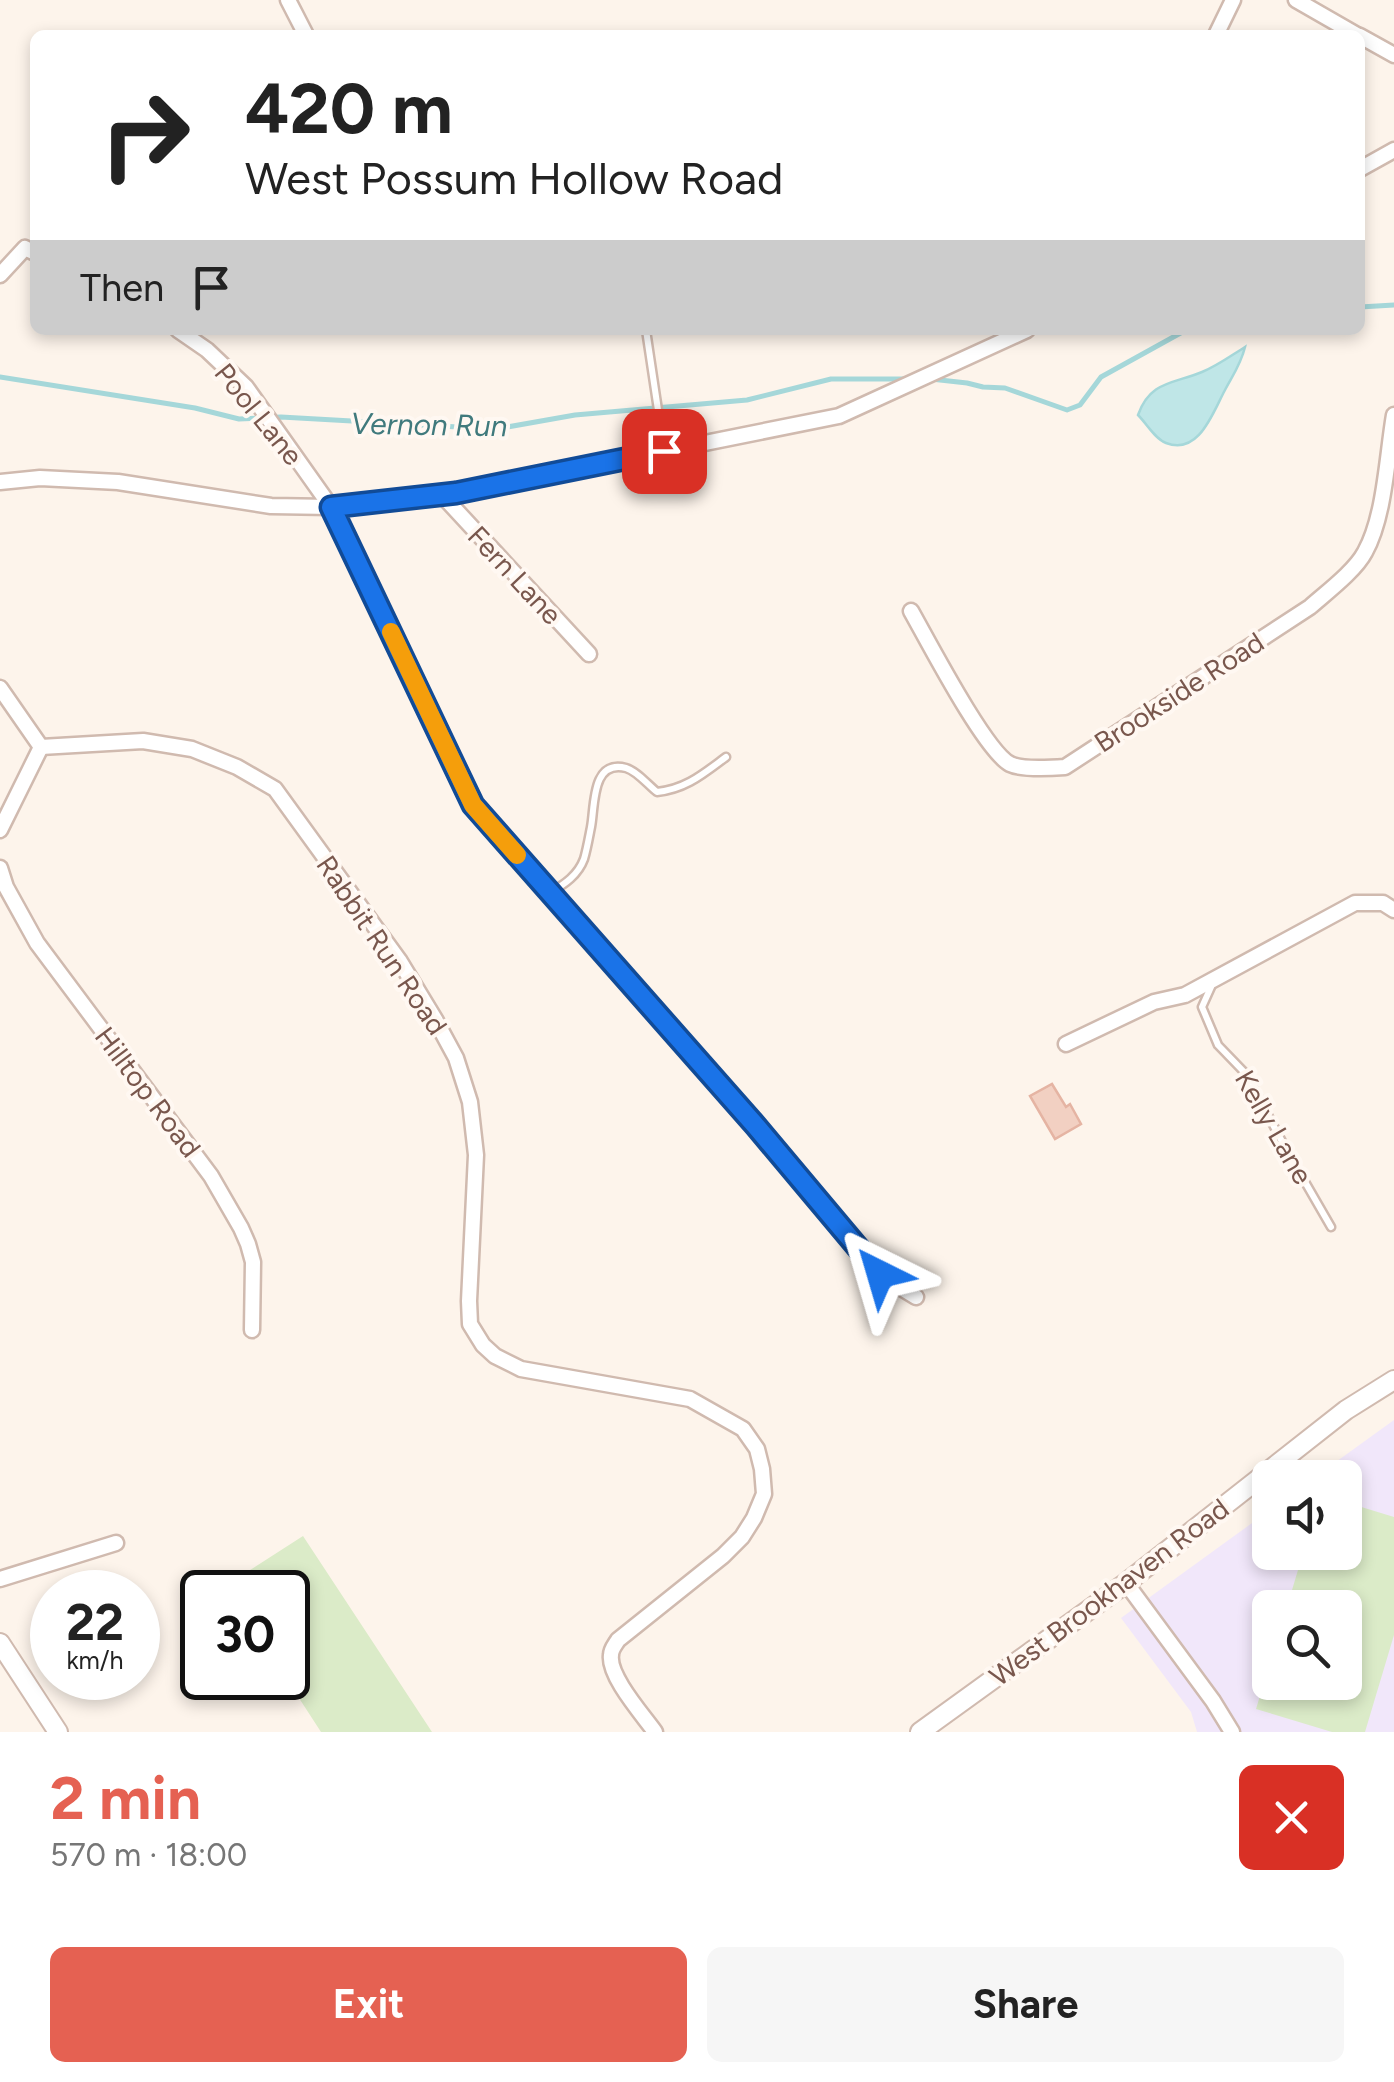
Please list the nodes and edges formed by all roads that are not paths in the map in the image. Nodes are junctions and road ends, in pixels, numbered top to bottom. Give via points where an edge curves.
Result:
1 (288, 0) edge
2 (1233, 0) edge
3 (1296, 0) edge
4 (303, 30) edge
5 (1218, 30) edge
6 (1348, 30) edge
7 (1365, 39) edge
8 (1394, 56) edge
9 (1394, 150) edge
10 (1365, 167) edge
11 (30, 250) edge
12 (0, 274) edge
13 (185, 335) edge
14 (647, 335) edge
15 (998, 336) edge
16 (1394, 415) edge
17 (664, 451) junction
18 (0, 482) edge
19 (442, 495) junction
20 (331, 507) junction
21 (911, 611) dead end
22 (590, 654) dead end
23 (0, 688) edge
24 (40, 747) junction
25 (726, 757) dead end
26 (0, 830) edge
27 (0, 868) edge
28 (550, 893) junction
29 (1394, 910) edge
30 (1216, 977) junction
31 (1066, 1044) dead end
32 (1332, 1227) dead end
33 (916, 1297) dead end
34 (252, 1330) dead end
35 (1394, 1380) edge
36 (116, 1543) dead end
37 (0, 1579) edge
38 (1126, 1583) junction
39 (0, 1642) edge
40 (58, 1732) edge
41 (655, 1732) edge
42 (920, 1732) edge
43 (1232, 1732) edge

1 - 4 street
2 - 5 street
3 - 6 street
7 - 8 street
9 - 10 street
11 - 12 street
13 - 20 street, Pool Lane via 246,387
14 - 17 lane
15 - 17 street via 839,416
16 - 21 street, Brookside Road via 1380,509 1355,564 1310,606 1065,767 1010,764 986,741
17 - 19 street
18 - 20 street via 118,482 271,506
19 - 20 street
19 - 22 street, Fern Lane
20 - 28 street, Pool Lane via 473,805
23 - 24 street
24 - 26 street
24 - 41 street, Rabbit Run Road via 144,741 192,748 275,789 399,960 456,1058 476,1156 470,1324 483,1345 521,1369 690,1398 743,1429 757,1449 764,1494 742,1536 618,1640 610,1655
25 - 28 lane via 672,791 657,792 622,767 603,772 583,861
27 - 34 street, Hilltop Road via 37,943 211,1176 241,1228 253,1262
28 - 33 street, Pool Lane via 880,1274
29 - 30 street via 1384,903 1355,903
30 - 31 street
30 - 32 lane, Kelly Lane via 1202,1008 1218,1045 1246,1074
35 - 38 street, West Brookhaven Road via 1346,1410
36 - 37 street
38 - 42 street, West Brookhaven Road
38 - 43 street
39 - 40 street

